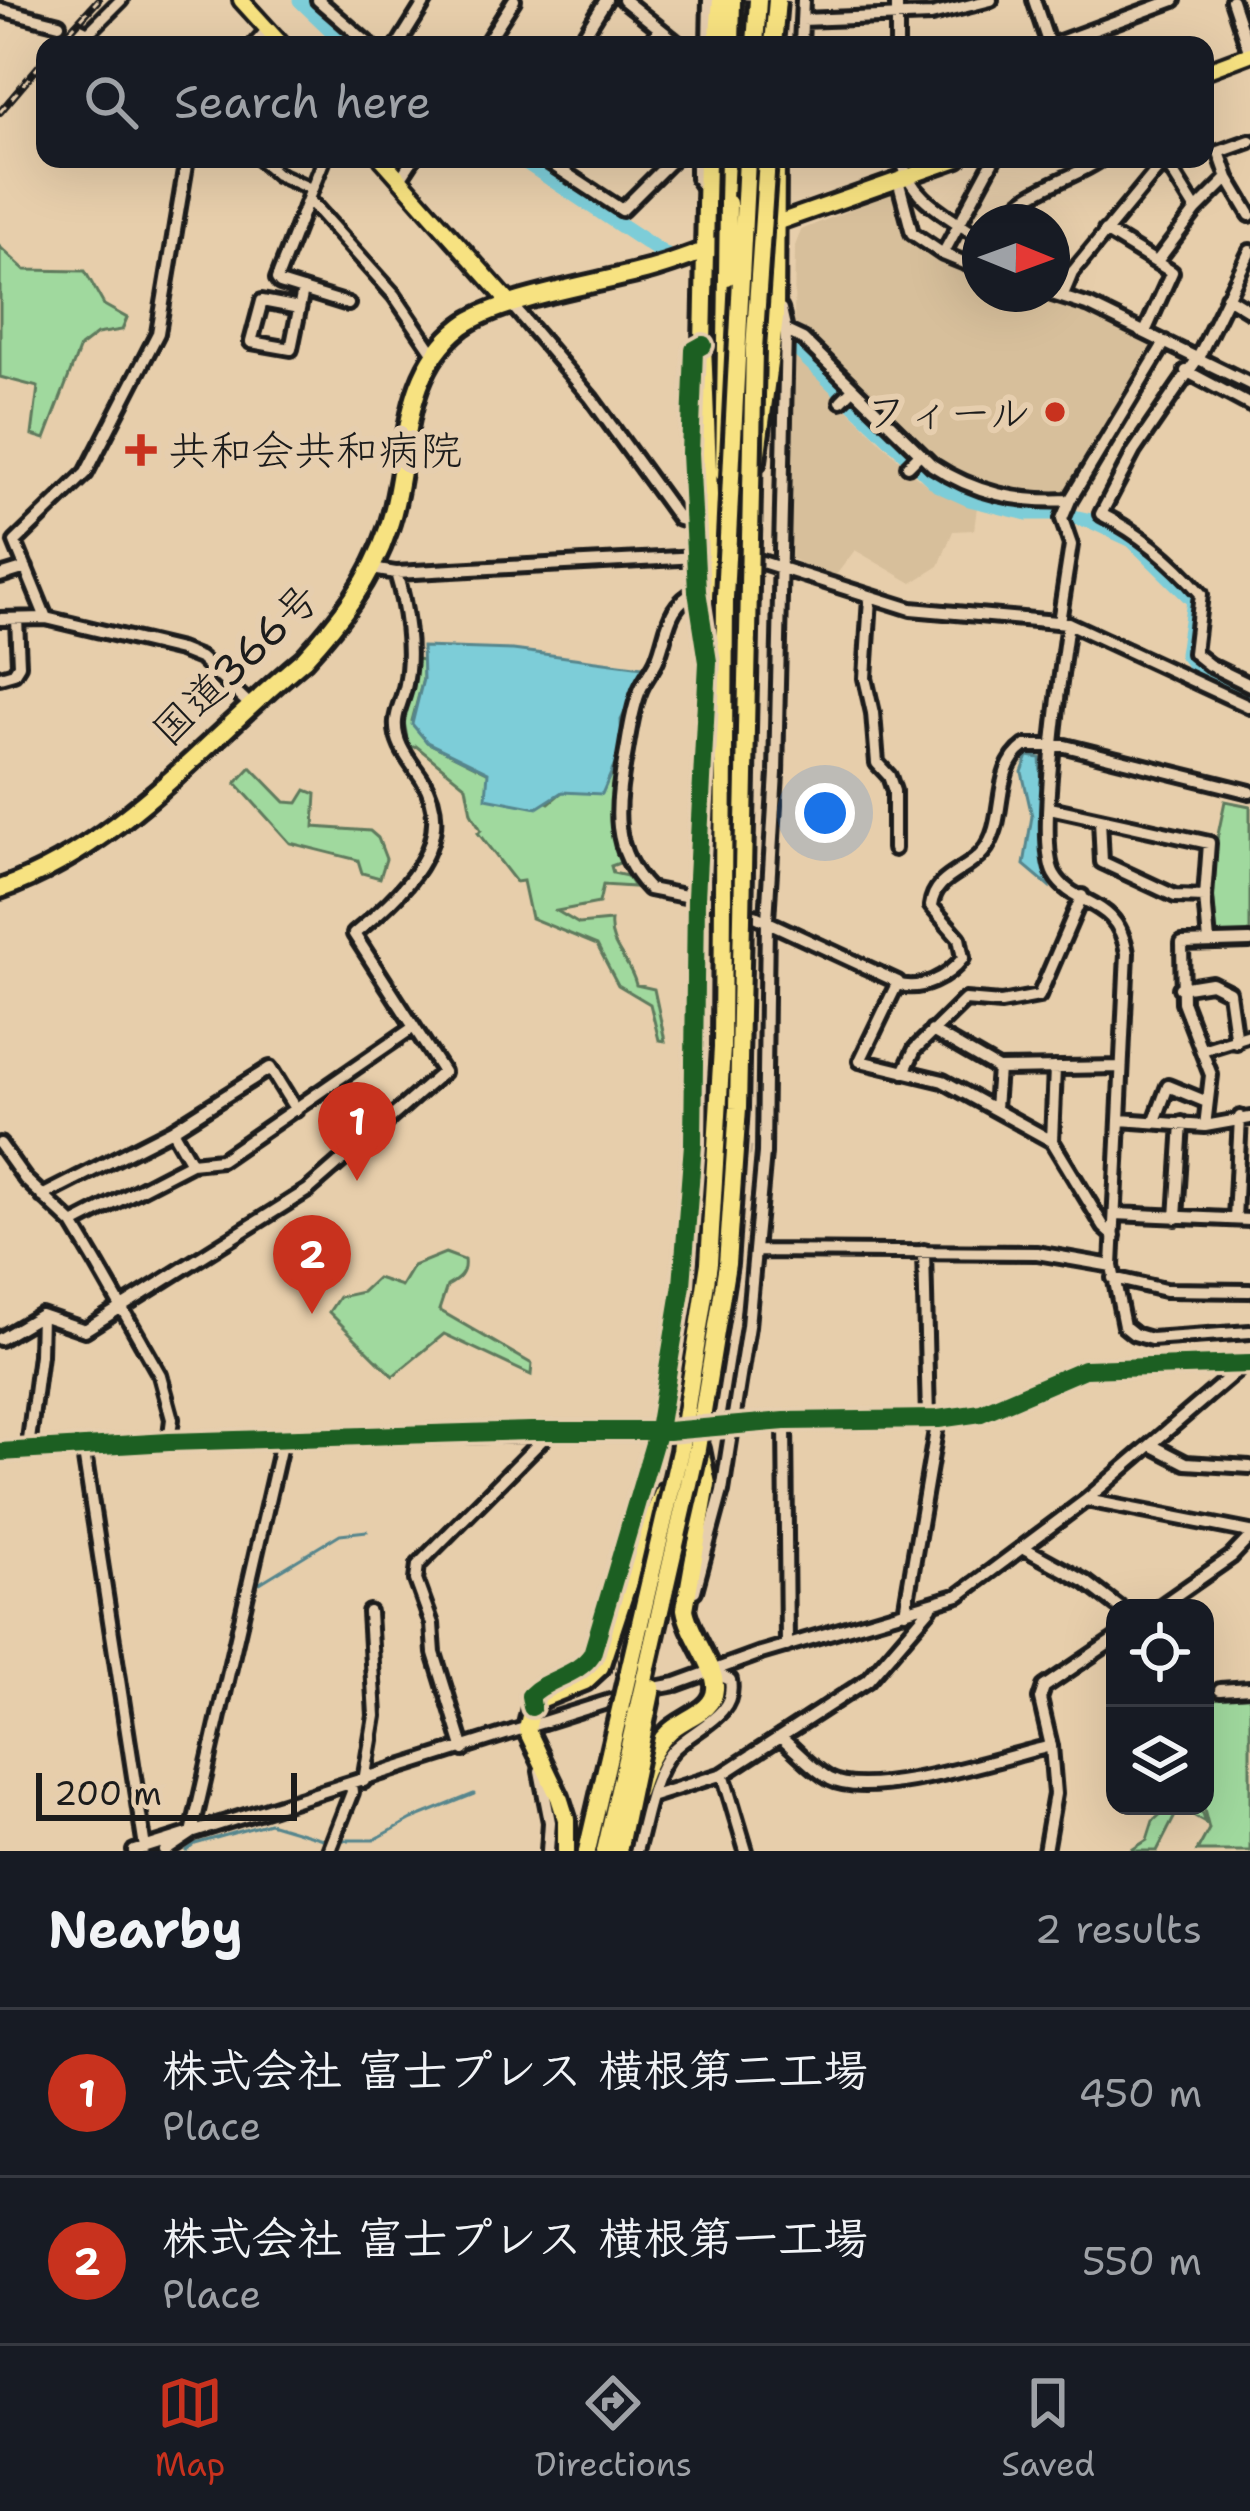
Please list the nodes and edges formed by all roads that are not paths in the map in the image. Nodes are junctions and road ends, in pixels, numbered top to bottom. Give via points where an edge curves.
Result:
1 (121, 0) edge
2 (241, 0) edge
3 (319, 0) edge
4 (339, 0) edge
5 (426, 0) edge
6 (514, 0) edge
7 (606, 0) edge
8 (624, 0) edge
9 (709, 0) edge
10 (721, 0) edge
11 (732, 0) edge
12 (755, 0) edge
13 (897, 0) edge
14 (991, 0) edge
15 (1034, 0) edge
16 (1174, 0) edge
17 (1232, 0) edge
18 (795, 8) edge
19 (0, 9) edge
20 (331, 13) junction
21 (896, 16) junction
22 (58, 24) dead end
23 (268, 28) junction
24 (80, 29) dead end
25 (659, 29) junction
26 (261, 36) edge
27 (275, 36) edge
28 (359, 36) edge
29 (404, 36) edge
30 (491, 36) edge
31 (584, 36) edge
32 (655, 36) edge
33 (668, 36) edge
34 (711, 36) edge
35 (714, 36) edge
36 (731, 36) edge
37 (753, 36) edge
38 (778, 36) edge
39 (897, 36) edge
40 (1048, 36) edge
41 (1092, 36) edge
42 (1250, 54) edge
43 (1214, 68) edge
44 (1250, 141) edge
45 (186, 168) edge
46 (270, 168) edge
47 (320, 168) edge
48 (390, 168) edge
49 (407, 168) edge
50 (558, 168) edge
51 (571, 168) edge
52 (665, 168) edge
53 (697, 168) edge
54 (706, 168) edge
55 (729, 168) edge
56 (748, 168) edge
57 (748, 168) edge
58 (774, 168) edge
59 (775, 168) edge
60 (902, 168) edge
61 (931, 168) edge
62 (989, 168) edge
63 (1083, 168) edge
64 (1158, 168) edge
65 (1170, 168) edge
66 (567, 174) junction
67 (902, 178) junction
68 (1228, 178) junction
69 (400, 179) junction
70 (704, 188) junction
71 (309, 194) junction
72 (1019, 204) edge
73 (1196, 210) junction
74 (1250, 215) edge
75 (776, 223) junction
76 (958, 223) junction
77 (962, 226) edge
78 (1105, 231) junction
79 (705, 249) junction
80 (1250, 251) edge
81 (943, 254) junction
82 (1158, 260) junction
83 (962, 262) edge
84 (1070, 276) edge
85 (776, 284) junction
86 (303, 290) junction
87 (1227, 297) junction
88 (1070, 300) edge
89 (348, 304) dead end
90 (512, 304) junction
91 (299, 308) junction
92 (1250, 311) edge
93 (786, 331) junction
94 (1145, 332) junction
95 (1165, 342) junction
96 (703, 345) junction
97 (434, 354) junction
98 (1198, 358) junction
99 (1186, 371) junction
100 (1250, 384) edge
101 (1250, 405) edge
102 (752, 486) junction
103 (1069, 501) junction
104 (693, 523) junction
105 (695, 557) junction
106 (711, 557) dead end
107 (762, 562) dead end
108 (778, 566) junction
109 (26, 568) junction
110 (372, 569) junction
111 (395, 573) junction
112 (0, 576) edge
113 (698, 591) junction
114 (870, 598) junction
115 (46, 618) junction
116 (0, 619) edge
117 (16, 619) junction
118 (1064, 623) junction
119 (722, 635) junction
120 (0, 677) edge
121 (1250, 685) edge
122 (250, 705) junction
123 (1250, 707) edge
124 (1053, 744) junction
125 (1250, 792) edge
126 (1050, 808) junction
127 (1100, 819) junction
128 (893, 849) dead end
129 (0, 889) edge
130 (1082, 896) junction
131 (1205, 897) junction
132 (696, 898) junction
133 (710, 902) dead end
134 (761, 918) junction
135 (1250, 941) edge
136 (1209, 942) junction
137 (897, 984) junction
138 (1180, 988) junction
139 (415, 1027) junction
140 (932, 1031) junction
141 (1250, 1035) edge
142 (1236, 1042) junction
143 (1202, 1050) junction
144 (1120, 1066) junction
145 (1055, 1068) junction
146 (998, 1069) junction
147 (904, 1072) junction
148 (1207, 1102) junction
149 (995, 1108) junction
150 (296, 1111) junction
151 (1245, 1118) edge
152 (1120, 1120) junction
153 (1155, 1121) junction
154 (1182, 1123) junction
155 (1205, 1126) junction
156 (172, 1130) junction
157 (1052, 1141) junction
158 (0, 1144) edge
159 (191, 1163) junction
160 (1244, 1170) edge
161 (42, 1196) junction
162 (1115, 1214) junction
163 (1176, 1218) junction
164 (1235, 1220) junction
165 (1250, 1220) edge
166 (73, 1224) junction
167 (1114, 1236) junction
168 (757, 1251) junction
169 (924, 1251) junction
170 (1113, 1272) junction
171 (1250, 1291) edge
172 (122, 1308) junction
173 (41, 1315) junction
174 (1250, 1332) edge
175 (0, 1339) edge
176 (1248, 1364) edge
177 (933, 1419) junction
178 (784, 1420) junction
179 (726, 1427) junction
180 (663, 1430) junction
181 (551, 1431) junction
182 (282, 1441) junction
183 (170, 1442) junction
184 (1151, 1444) junction
185 (83, 1446) junction
186 (28, 1448) junction
187 (700, 1449) junction
188 (0, 1452) edge
189 (1250, 1467) edge
190 (663, 1493) junction
191 (1086, 1500) junction
192 (1250, 1534) edge
193 (1024, 1548) junction
194 (1108, 1599) edge
195 (1171, 1599) edge
196 (933, 1604) junction
197 (685, 1610) junction
198 (369, 1612) dead end
199 (905, 1612) junction
200 (1106, 1645) edge
201 (787, 1646) junction
202 (710, 1671) junction
203 (1250, 1688) edge
204 (1220, 1690) dead end
205 (532, 1707) junction
206 (527, 1730) junction
207 (780, 1737) junction
208 (1051, 1746) junction
209 (464, 1750) junction
210 (723, 1774) junction
211 (364, 1780) junction
212 (351, 1785) junction
213 (653, 1796) junction
214 (192, 1833) junction
215 (330, 1844) edge
216 (140, 1849) edge
217 (165, 1851) edge
218 (548, 1851) edge
219 (566, 1851) edge
220 (585, 1851) edge
221 (605, 1851) edge
222 (621, 1851) edge
223 (636, 1851) edge
224 (746, 1851) edge
225 (1045, 1851) edge

1 - 24 street via 88,33
2 - 23 main road
3 - 20 street
4 - 20 street
5 - 29 street
6 - 30 street
7 - 31 street
8 - 25 street
9 - 34 street
10 - 35 highway
11 - 36 highway
12 - 37 highway, bridge
13 - 21 street
14 - 21 street
15 - 40 street
16 - 41 street
17 - 42 street
18 - 21 street
18 - 38 highway, bridge
19 - 22 street
20 - 28 street
21 - 39 street
23 - 26 street
23 - 27 main road
25 - 32 street
25 - 33 street
42 - 43 main road
44 - 68 street via 1219,152
45 - 109 street via 158,333 86,473 15,542
46 - 71 street
47 - 71 street
48 - 69 main road
49 - 69 street
50 - 66 street
51 - 66 street
52 - 66 street via 622,210
53 - 70 street
54 - 70 highway
55 - 119 highway, bridge
56 - 102 highway, bridge
57 - 220 highway, bridge via 725,597 722,1048 710,1263 680,1451
58 - 221 highway, bridge via 754,349 728,1264 698,1449
59 - 75 highway
60 - 67 street
61 - 67 main road
62 - 76 street
63 - 72 street
64 - 78 street
65 - 73 street
67 - 75 main road
67 - 76 street
67 - 81 street via 912,232
68 - 73 street
68 - 74 street
69 - 90 main road
70 - 79 highway
71 - 86 street via 278,279
71 - 97 street
73 - 82 street
75 - 79 highway, 国道366号
75 - 85 highway
76 - 77 street
76 - 81 street
78 - 82 street
78 - 84 street
79 - 90 highway, 国道366号
79 - 96 highway
80 - 87 street
81 - 83 street
82 - 94 street via 1172,272
85 - 93 street
85 - 102 highway
86 - 89 street
86 - 91 street
87 - 92 street
87 - 98 street
88 - 94 street
90 - 97 highway, 国道366号 via 464,324
90 - 104 street via 680,519
91 - 91 street via 291,350 251,342 262,301
93 - 103 street via 947,475 1016,501
93 - 108 street
94 - 95 street
95 - 98 street
95 - 103 street
96 - 104 street via 694,350
96 - 119 highway via 714,619
97 - 110 highway, 国道366号 via 413,399 402,478
98 - 99 street
98 - 100 street
99 - 101 street
99 - 121 street via 1101,514 1131,529 1201,594 1194,653
102 - 187 highway via 736,1190
103 - 118 street via 1062,519 1071,545
104 - 105 street
105 - 106 street
105 - 111 street
105 - 113 street
107 - 108 street
108 - 114 street
108 - 134 street via 776,773
109 - 112 street
109 - 115 street
110 - 111 street
110 - 122 highway, 国道366号 via 334,627
111 - 139 street via 406,686 398,741 433,805 433,834 409,887 354,934
113 - 132 street via 708,662
113 - 132 street via 675,606 664,627 660,656 640,688 616,798 621,845 635,876 649,889
114 - 118 street
114 - 128 street via 865,678 878,763 894,790
115 - 117 street
115 - 122 street via 200,658
116 - 117 street
117 - 120 street via 19,665
118 - 123 street
118 - 124 street
119 - 190 highway via 715,1182 697,1342
122 - 129 highway, 国道366号 via 105,834
124 - 125 street
124 - 126 street
124 - 137 street via 1016,753 992,841 934,892 931,906 959,938 962,958 940,978
126 - 127 street
126 - 130 street via 1052,870
127 - 131 street via 1102,862 1175,896
127 - 131 street via 1209,843
130 - 140 street via 1039,996 965,1000
130 - 144 street via 1125,938
131 - 136 street
132 - 133 street
132 - 180 street via 699,1144
134 - 137 street
134 - 168 street
135 - 136 street
136 - 138 street via 1182,943
137 - 147 street via 860,1061
138 - 142 street via 1211,983 1228,992
138 - 143 street
139 - 150 street
139 - 172 street via 443,1072 308,1190
140 - 146 street
140 - 147 street
141 - 142 street
142 - 143 street
143 - 148 street via 1211,1075
144 - 145 street
144 - 152 street
145 - 146 street
145 - 157 street
146 - 149 street
147 - 149 street via 944,1081
148 - 153 street via 1168,1086
148 - 155 street
149 - 157 street
150 - 156 street via 270,1068
150 - 159 street via 220,1160
151 - 155 street
151 - 160 street
152 - 153 street
152 - 162 street
153 - 154 street
154 - 155 street
154 - 163 street
156 - 159 street
156 - 161 street
157 - 167 street
158 - 161 street
159 - 166 street
160 - 164 street
161 - 166 street
162 - 163 street
162 - 167 street
163 - 164 street
164 - 165 street
166 - 172 street
167 - 170 street
168 - 169 street
168 - 179 street
169 - 170 street via 1037,1253
169 - 177 street
170 - 171 street via 1165,1290
170 - 174 street via 1124,1326 1134,1334
172 - 173 street via 85,1330
172 - 183 street via 170,1400
173 - 175 street
173 - 186 street
176 - 177 street via 1084,1369 981,1413
176 - 184 street
177 - 178 street
177 - 199 street
178 - 179 street
178 - 201 street
179 - 180 street, bridge
179 - 197 street via 722,1491
180 - 181 street
180 - 205 street via 592,1654 538,1688
181 - 182 street
181 - 209 street via 418,1565
182 - 183 street
182 - 214 street
183 - 185 street
184 - 189 street via 1186,1463
184 - 191 street
185 - 186 street
185 - 216 street
186 - 188 street
187 - 197 highway via 707,1484
187 - 222 highway, bridge
190 - 205 highway via 600,1667
190 - 220 highway, bridge
191 - 192 street
191 - 193 street
192 - 195 street
193 - 194 street
193 - 196 street
196 - 199 street
196 - 207 street via 881,1669
197 - 202 highway
198 - 211 street via 375,1716
199 - 201 street
200 - 208 street via 1044,1687
201 - 202 street
202 - 206 street
202 - 213 street via 730,1680 728,1702 670,1753
202 - 222 highway via 710,1704 670,1730 643,1772
203 - 204 street
205 - 206 highway
206 - 209 street
206 - 218 street via 543,1780
206 - 219 highway via 559,1797
207 - 208 street via 829,1778 886,1786
207 - 210 street
208 - 225 street via 1055,1794
209 - 211 street
210 - 213 street
210 - 224 street
211 - 212 street
212 - 214 street
212 - 215 street
213 - 223 street
214 - 216 street
214 - 217 street

